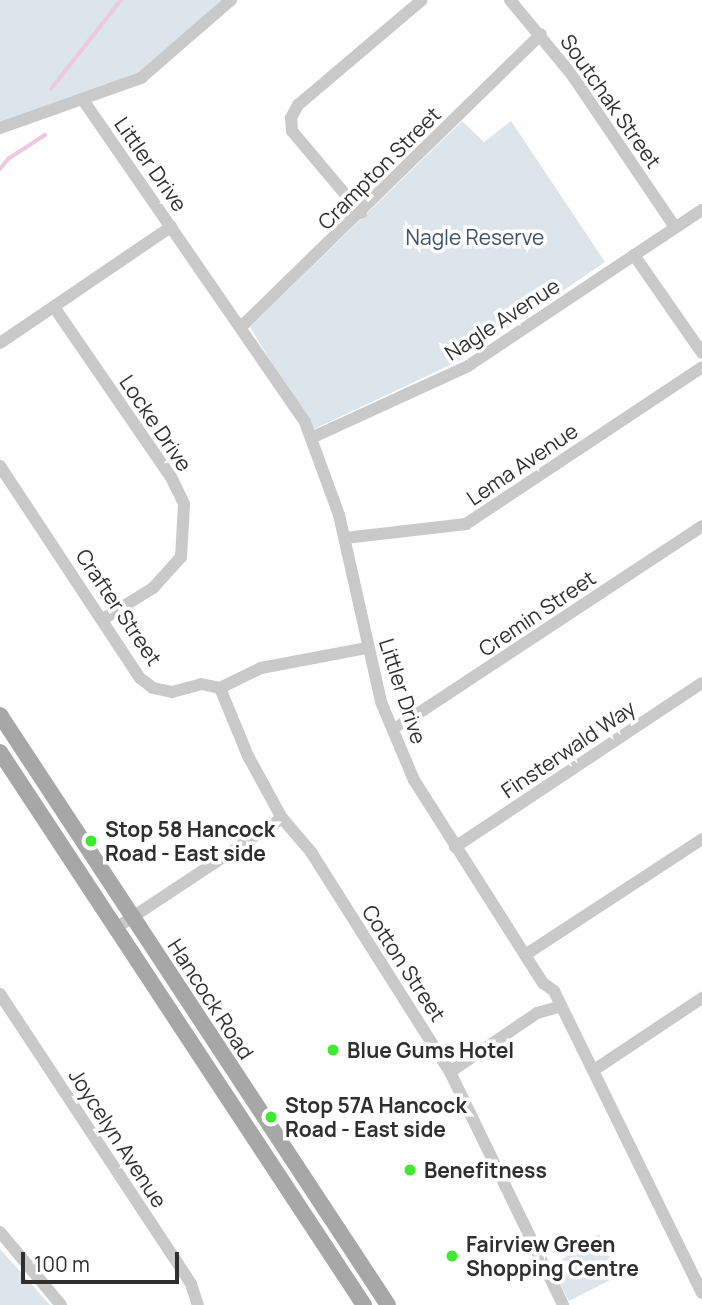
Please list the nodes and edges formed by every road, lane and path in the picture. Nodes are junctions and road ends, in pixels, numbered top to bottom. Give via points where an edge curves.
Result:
1 (231, 0) edge
2 (422, 0) edge
3 (510, 0) edge
4 (541, 34) junction
5 (83, 100) junction
6 (0, 128) edge
7 (702, 211) edge
8 (362, 213) junction
9 (171, 227) junction
10 (675, 227) junction
11 (634, 255) junction
12 (54, 307) junction
13 (241, 327) junction
14 (0, 344) edge
15 (702, 353) edge
16 (702, 367) edge
17 (311, 438) junction
18 (0, 466) edge
19 (702, 526) edge
20 (345, 538) junction
21 (103, 619) junction
22 (367, 648) junction
23 (702, 683) edge
24 (220, 688) junction
25 (2, 722) edge
26 (393, 730) junction
27 (0, 752) edge
28 (282, 818) junction
29 (702, 839) edge
30 (456, 847) junction
31 (133, 917) junction
32 (116, 928) junction
33 (525, 955) junction
34 (0, 994) edge
35 (702, 998) edge
36 (558, 1007) junction
37 (594, 1070) junction
38 (450, 1072) junction
39 (0, 1233) edge
40 (702, 1293) edge
41 (61, 1305) edge
42 (198, 1305) edge
43 (365, 1305) edge
44 (388, 1305) edge
45 (563, 1305) edge

1 - 5 street via 157,68
2 - 8 street via 298,106 291,118 292,131
3 - 4 street, Soutchak Street
4 - 8 street, Crampton Street
4 - 10 street, Soutchak Street
5 - 6 street
5 - 9 street, Littler Drive
7 - 10 street, Nagle Avenue
8 - 13 street, Crampton Street
9 - 12 street
9 - 13 street, Littler Drive
10 - 11 street, Nagle Avenue
11 - 15 street
11 - 17 street, Nagle Avenue via 468,366
12 - 14 street
12 - 21 street, Locke Drive via 171,477 184,504 181,557 153,588
13 - 17 street, Littler Drive
16 - 20 street, Lema Avenue via 466,524
17 - 20 street, Littler Drive
18 - 21 street, Crafter Street
19 - 26 street, Cremin Street
20 - 22 street, Littler Drive
21 - 24 street, Crafter Street via 140,678 153,688 172,692 201,684
22 - 24 street, Crafter Street via 261,668
22 - 26 street, Littler Drive
23 - 30 street, Finsterwald Way
24 - 28 street, Cotton Street via 248,756
25 - 31 main road, Hancock Road
26 - 30 street, Littler Drive via 414,780
27 - 32 main road, Hancock Road
28 - 31 street
28 - 38 street, Cotton Street via 311,852
29 - 33 street
30 - 33 street, Littler Drive
31 - 32 street
31 - 44 main road, Hancock Road
32 - 43 main road, Hancock Road
33 - 36 street, Littler Drive via 543,983 554,991
34 - 42 street, Joycelyn Avenue via 191,1284
35 - 37 street
36 - 37 street, Littler Drive
36 - 38 street via 537,1013
37 - 40 street, Littler Drive
38 - 45 street, Cotton Street
39 - 41 street

